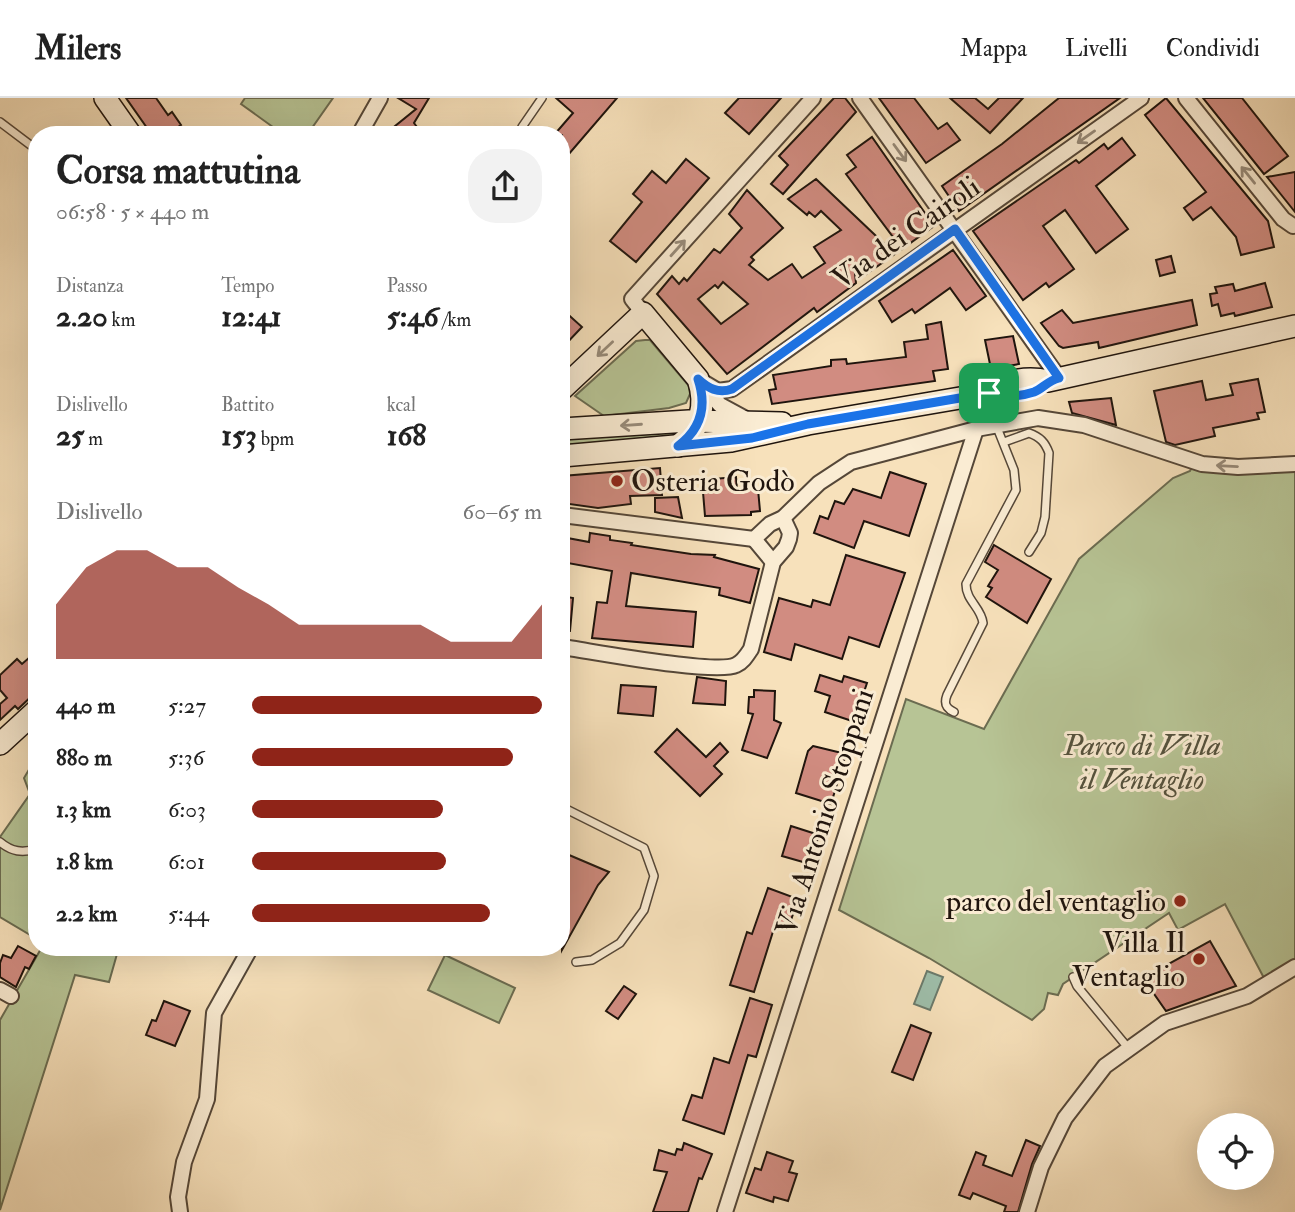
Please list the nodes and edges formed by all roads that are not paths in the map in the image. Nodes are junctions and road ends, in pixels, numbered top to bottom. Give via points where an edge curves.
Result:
1 (105, 98) edge
2 (380, 98) edge
3 (542, 98) edge
4 (813, 98) edge
5 (860, 98) edge
6 (1141, 98) edge
7 (1186, 98) edge
8 (0, 122) edge
9 (125, 126) edge
10 (364, 126) edge
11 (523, 126) edge
12 (28, 143) edge
13 (1294, 228) edge
14 (955, 229) junction
15 (637, 306) junction
16 (1295, 326) edge
17 (698, 379) junction
18 (570, 380) edge
19 (1054, 380) junction
20 (986, 394) junction
21 (699, 421) junction
22 (996, 425) junction
23 (570, 429) edge
24 (976, 429) junction
25 (760, 430) junction
26 (1004, 442) junction
27 (678, 446) junction
28 (570, 455) edge
29 (1295, 464) edge
30 (570, 517) edge
31 (783, 518) junction
32 (754, 540) junction
33 (1028, 552) dead end
34 (773, 562) junction
35 (570, 648) edge
36 (954, 712) dead end
37 (28, 718) edge
38 (0, 744) edge
39 (570, 811) edge
40 (0, 842) edge
41 (28, 851) edge
42 (246, 956) edge
43 (576, 962) dead end
44 (1295, 967) edge
45 (1073, 977) dead end
46 (1129, 1049) junction
47 (180, 1212) edge
48 (725, 1212) edge
49 (1027, 1212) edge

1 - 9 main road
2 - 10 street
3 - 11 lane
15 -> 4 street
5 -> 14 street
6 -> 14 street, Via dei Cairoli
13 -> 7 street
8 - 12 lane
14 - 17 street, Via dei Cairoli via 732,389 718,391
14 - 19 street
15 - 17 main road
15 -> 18 main road
16 - 19 main road
17 - 21 main road via 703,398
17 - 25 street via 724,408
19 - 20 main road via 1036,391 1005,397
20 - 22 street
20 - 25 main road
21 -> 23 main road
21 - 25 main road
21 - 27 main road
22 - 24 street
22 - 26 lane
29 -> 22 street via 1202,464 1052,418
24 - 31 street via 851,462 819,483
24 - 48 street, Via Antonio Stoppani
25 - 27 main road
26 - 33 lane via 1029,433 1038,436 1049,453 1045,517
26 - 36 lane via 1016,490 966,584 983,623 947,695 945,704
27 - 28 main road
30 - 32 street
31 - 32 street
31 - 34 street via 789,539
32 - 34 street
34 - 35 street via 751,649 735,665 710,668
37 - 38 main road
39 - 43 lane via 644,848 654,876 645,910 620,943 592,960
40 - 41 lane via 9,849
42 - 47 street via 214,1013 207,1099 184,1162 177,1197
44 - 46 street via 1247,996 1165,1023
45 - 46 lane
46 - 49 street via 1105,1066 1065,1118 1041,1167

